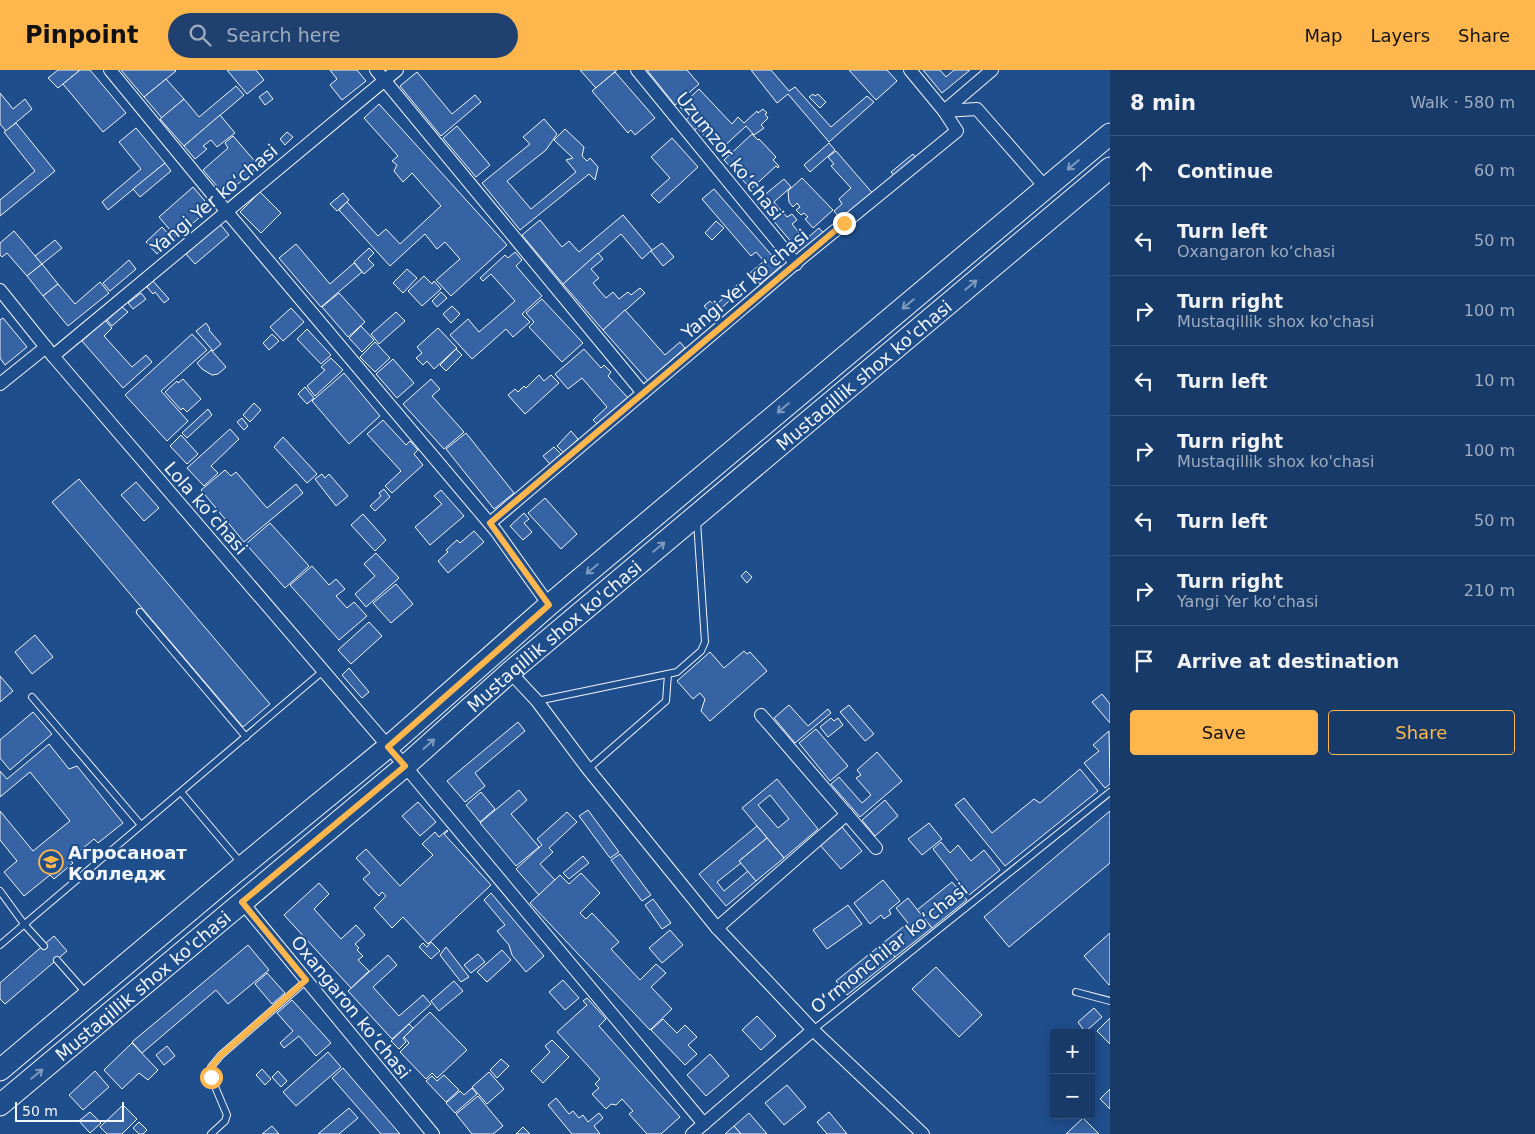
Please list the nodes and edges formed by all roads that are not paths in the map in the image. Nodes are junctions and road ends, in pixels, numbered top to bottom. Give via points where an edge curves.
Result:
1 (110, 70) edge
2 (376, 70) edge
3 (397, 70) edge
4 (637, 70) edge
5 (910, 70) edge
6 (992, 70) edge
7 (385, 80) junction
8 (944, 111) junction
9 (1110, 134) edge
10 (1110, 168) edge
11 (1046, 188) junction
12 (227, 212) junction
13 (796, 264) junction
14 (0, 290) edge
15 (852, 350) junction
16 (50, 351) junction
17 (868, 371) junction
18 (0, 384) edge
19 (643, 393) junction
20 (696, 515) junction
21 (490, 523) junction
22 (549, 605) junction
23 (140, 612) dead end
24 (323, 671) junction
25 (510, 672) junction
26 (668, 674) junction
27 (32, 697) dead end
28 (537, 701) junction
29 (761, 715) dead end
30 (246, 737) junction
31 (388, 747) junction
32 (405, 766) junction
33 (588, 769) junction
34 (181, 792) junction
35 (1110, 792) edge
36 (847, 814) junction
37 (141, 825) junction
38 (876, 848) dead end
39 (244, 866) junction
40 (0, 891) edge
41 (242, 902) junction
42 (24, 924) junction
43 (717, 928) junction
44 (0, 945) edge
45 (44, 946) dead end
46 (56, 960) dead end
47 (306, 980) junction
48 (1076, 992) dead end
49 (88, 996) junction
50 (1110, 1001) edge
51 (813, 1030) junction
52 (0, 1070) edge
53 (0, 1105) edge
54 (704, 1124) junction
55 (211, 1134) edge
56 (433, 1134) edge
57 (692, 1134) edge
58 (923, 1134) edge

1 - 12 street
2 - 7 street
3 - 7 street, Yangi Yer koʻchasi
4 - 13 street, Uzumzor koʻchasi
5 - 8 street
6 - 8 street
7 - 12 street, Yangi Yer koʻchasi
7 - 19 street
8 - 11 street via 977,110
8 - 13 street, Yangi Yer koʻchasi via 957,131
9 -> 11 main road, Mustaqillik shox ko'chasi
17 -> 10 main road, Mustaqillik shox ko'chasi
11 -> 15 main road, Mustaqillik shox ko'chasi
12 - 16 street, Yangi Yer koʻchasi
12 - 21 street
13 - 19 street, Yangi Yer koʻchasi
14 - 16 street, Lola koʻchasi
15 - 17 main road
15 -> 22 main road, Mustaqillik shox ko'chasi
16 - 18 street, Yangi Yer koʻchasi
16 - 24 street, Lola koʻchasi
17 - 20 main road, Mustaqillik shox ko'chasi
19 - 21 street, Yangi Yer koʻchasi
25 -> 20 main road, Mustaqillik shox ko'chasi
20 - 26 lane via 705,642 701,651 677,672
21 - 22 street
22 - 31 main road, Mustaqillik shox ko'chasi
23 - 30 lane
24 - 30 lane
24 - 31 street, Lola koʻchasi
25 - 28 street
32 -> 25 main road, Mustaqillik shox ko'chasi
26 - 28 lane
26 - 33 lane via 666,701
27 - 37 lane
28 - 33 street
29 - 36 street
30 - 34 lane
31 - 32 street, Lola koʻchasi
31 - 39 main road, Mustaqillik shox ko'chasi
32 - 41 main road, Mustaqillik shox ko'chasi
32 - 54 street, Lola koʻchasi
33 - 43 street
34 - 37 lane
34 - 39 lane
35 - 51 lane, Oʻrmonchilar koʻchasi
36 - 38 street
36 - 43 street
37 - 42 lane
39 - 49 main road, Mustaqillik shox ko'chasi
40 - 42 lane
41 - 47 street, Oxangaron koʻchasi
53 -> 41 main road, Mustaqillik shox ko'chasi
42 - 44 lane
42 - 45 lane
43 - 51 street
46 - 49 lane
47 - 55 lane via 211,1067 211,1077 227,1115
47 - 56 street, Oxangaron koʻchasi
48 - 50 lane
49 - 52 main road, Mustaqillik shox ko'chasi
51 - 54 street, Oʻrmonchilar koʻchasi
51 - 58 street
54 - 57 street, Oʻrmonchilar koʻchasi

